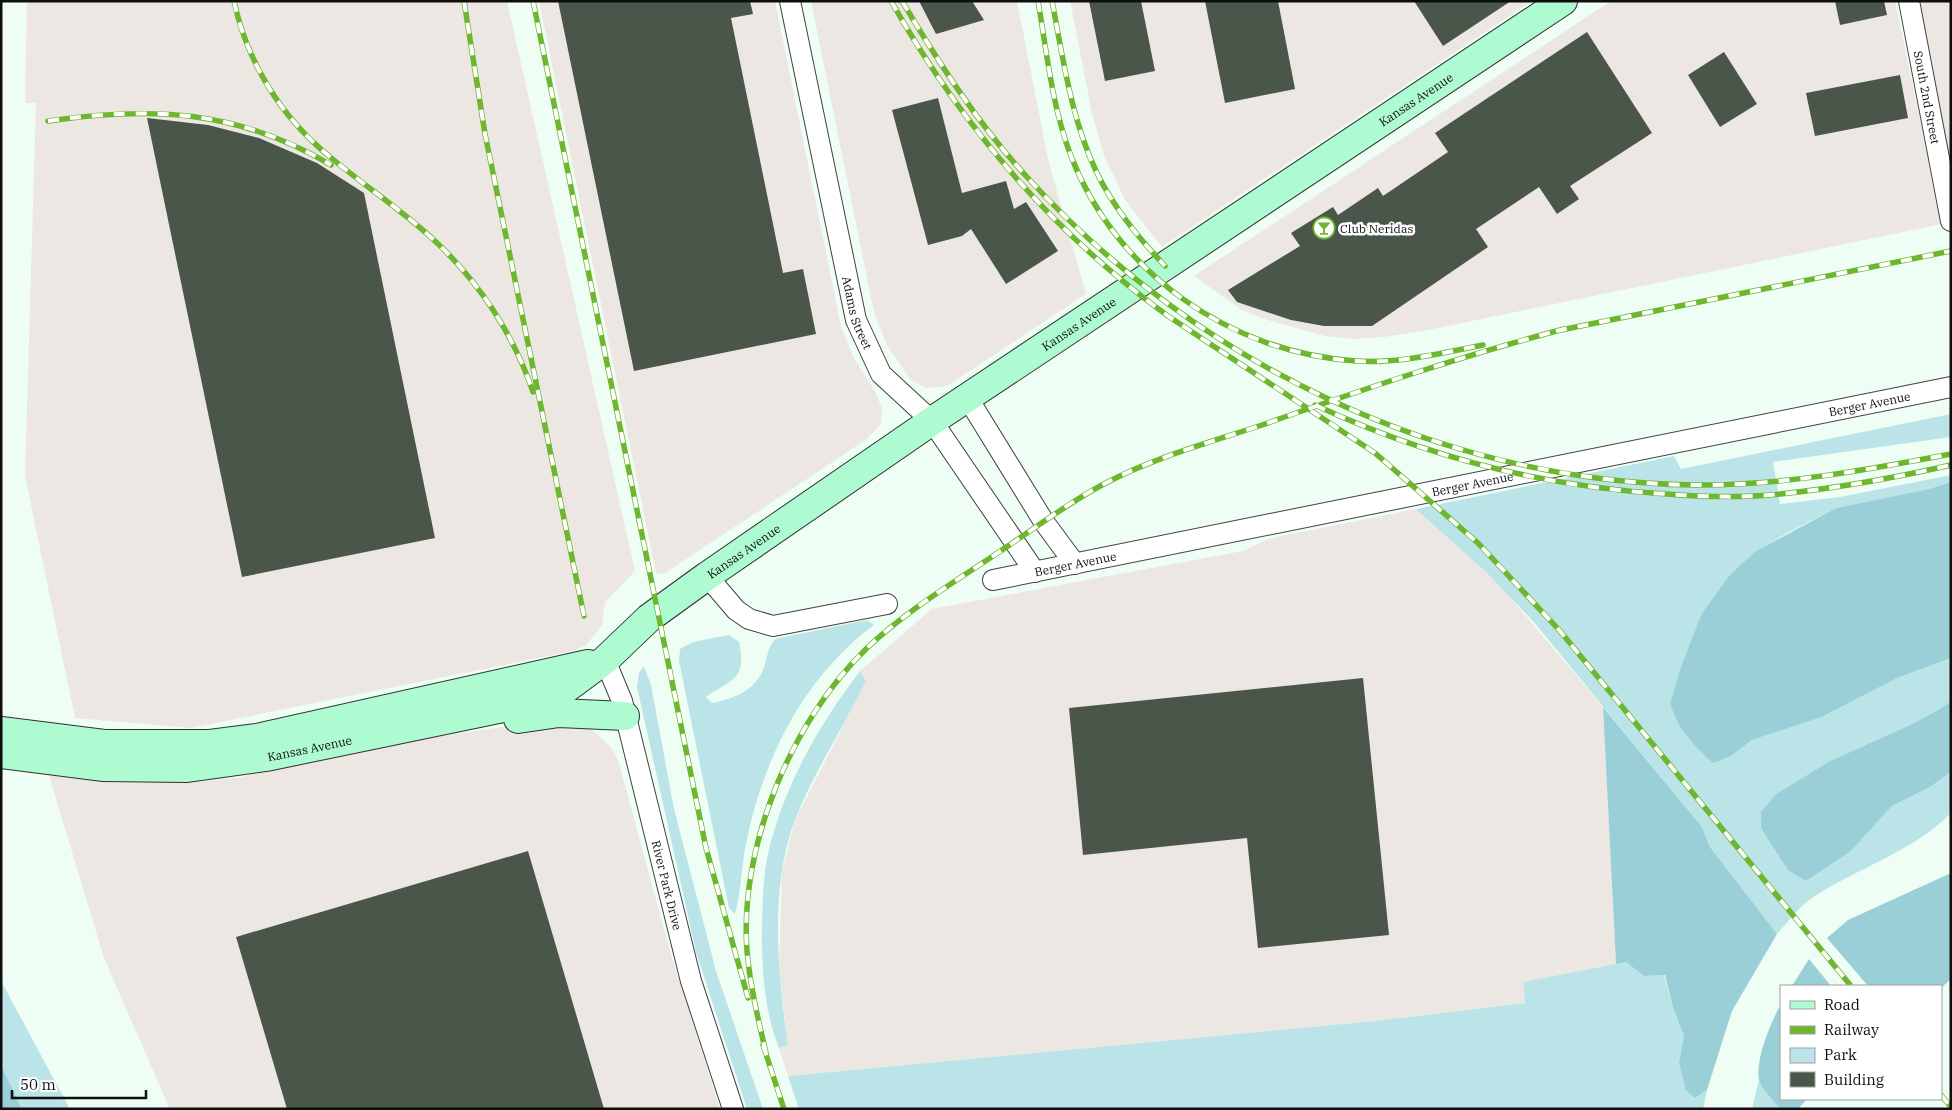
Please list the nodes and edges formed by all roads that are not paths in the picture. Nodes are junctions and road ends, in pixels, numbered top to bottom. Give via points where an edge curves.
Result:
1 (790, 1) edge
2 (1563, 1) edge
3 (1909, 1) edge
4 (1951, 221) edge
5 (1951, 387) edge
6 (968, 397) junction
7 (932, 421) junction
8 (1075, 564) junction
9 (1035, 572) junction
10 (707, 576) junction
11 (993, 580) dead end
12 (887, 604) dead end
13 (605, 660) junction
14 (625, 716) junction
15 (345, 729) junction
16 (395, 729) junction
17 (1, 731) edge
18 (1, 754) edge
19 (733, 1109) edge

1 - 7 street, Adams Street via 856,320 881,374
2 - 6 main road, Kansas Avenue
3 - 4 street, South 2nd Street
5 - 8 street, Berger Avenue
6 - 7 main road, Kansas Avenue
6 - 8 street via 1044,522
7 - 9 street, Adams Street
7 - 10 main road, Kansas Avenue
8 - 9 street, Berger Avenue
9 - 11 street, Berger Avenue
10 - 12 street via 736,610 749,619 773,626
10 - 13 main road, Kansas Avenue via 649,618
13 - 14 street, River Park Drive
13 - 15 main road, Kansas Avenue
13 - 16 main road, Kansas Avenue via 560,693 503,708
14 - 16 main road via 559,713 471,725
14 - 19 street, River Park Drive via 691,981
15 - 16 main road, Kansas Avenue
15 - 17 main road, Kansas Avenue via 200,744 104,744
15 - 18 main road, Kansas Avenue via 266,757 188,768 104,767

